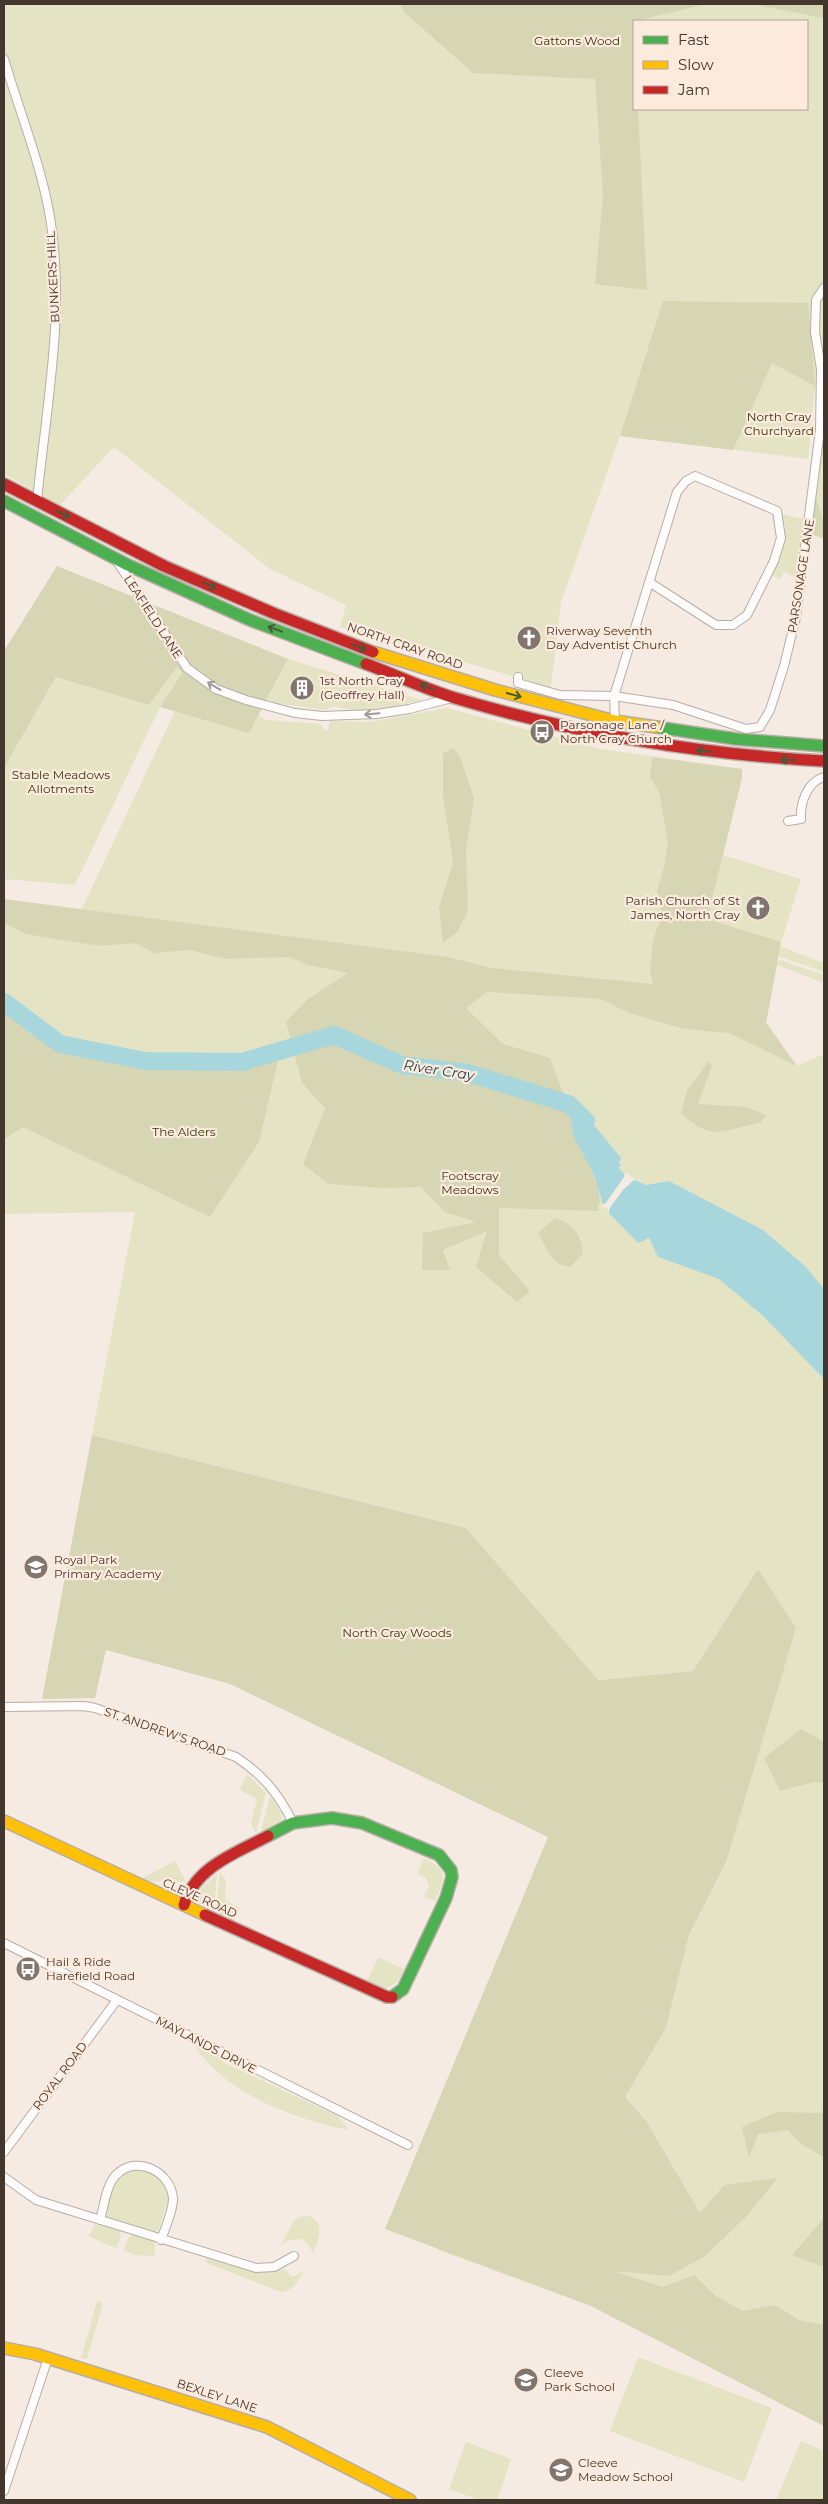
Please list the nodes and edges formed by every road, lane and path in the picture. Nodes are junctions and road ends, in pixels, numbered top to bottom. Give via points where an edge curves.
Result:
1 (4, 59) edge
2 (824, 288) edge
3 (4, 484) edge
4 (4, 501) edge
5 (37, 501) junction
6 (115, 558) junction
7 (649, 582) junction
8 (518, 677) dead end
9 (614, 696) junction
10 (454, 697) junction
11 (615, 721) junction
12 (824, 746) edge
13 (824, 761) edge
14 (824, 777) edge
15 (788, 821) dead end
16 (4, 1707) edge
17 (4, 1821) edge
18 (293, 1824) junction
19 (184, 1905) junction
20 (5, 1946) edge
21 (117, 2000) junction
22 (408, 2145) dead end
23 (4, 2152) edge
24 (4, 2177) edge
25 (100, 2220) junction
26 (161, 2240) junction
27 (294, 2256) dead end
28 (4, 2348) edge
29 (48, 2358) junction
30 (4, 2491) edge
31 (410, 2500) edge

1 - 5 street, BUNKERS HILL via 50,217 55,282 56,330
2 - 9 street, PARSONAGE LANE via 816,300 815,332 821,369 820,430 811,511 796,617 770,710 760,727 746,729 673,705
3 - 5 main road, NORTH CRAY ROAD
4 - 6 main road
5 -> 11 main road, NORTH CRAY ROAD via 164,566 389,658
10 -> 6 main road via 250,620
10 -> 6 street, LEAFIELD LANE via 377,714 322,716 287,711 216,689 187,668
7 - 7 street via 716,625 733,625 747,615 774,561 781,538 777,511 695,476 677,492
7 - 9 street
8 - 9 street, PARSONAGE LANE via 518,683 560,694
9 - 11 street
13 -> 10 main road via 743,756 604,736
11 - 12 main road, NORTH CRAY ROAD via 736,739
14 - 15 street via 810,787 802,801 802,823
16 - 18 street, ST. ANDREW'S ROAD via 95,1708 236,1757 271,1785
17 - 19 main road, CLEVE ROAD
18 - 19 main road via 211,1866 188,1890
18 - 19 main road, CLEVE ROAD via 332,1818 355,1821 439,1855 451,1870 446,1898 403,1989 393,1997 386,1997
20 - 21 street, MAYLANDS DRIVE
21 - 22 street, MAYLANDS DRIVE
21 - 23 street, ROYAL ROAD
24 - 25 street via 36,2200
25 - 26 street
25 - 26 street via 116,2174 130,2167 155,2170 168,2182 173,2202
26 - 27 street via 259,2269 274,2267
28 - 29 main road, BEXLEY LANE
29 - 30 street
29 - 31 main road, BEXLEY LANE via 267,2427

